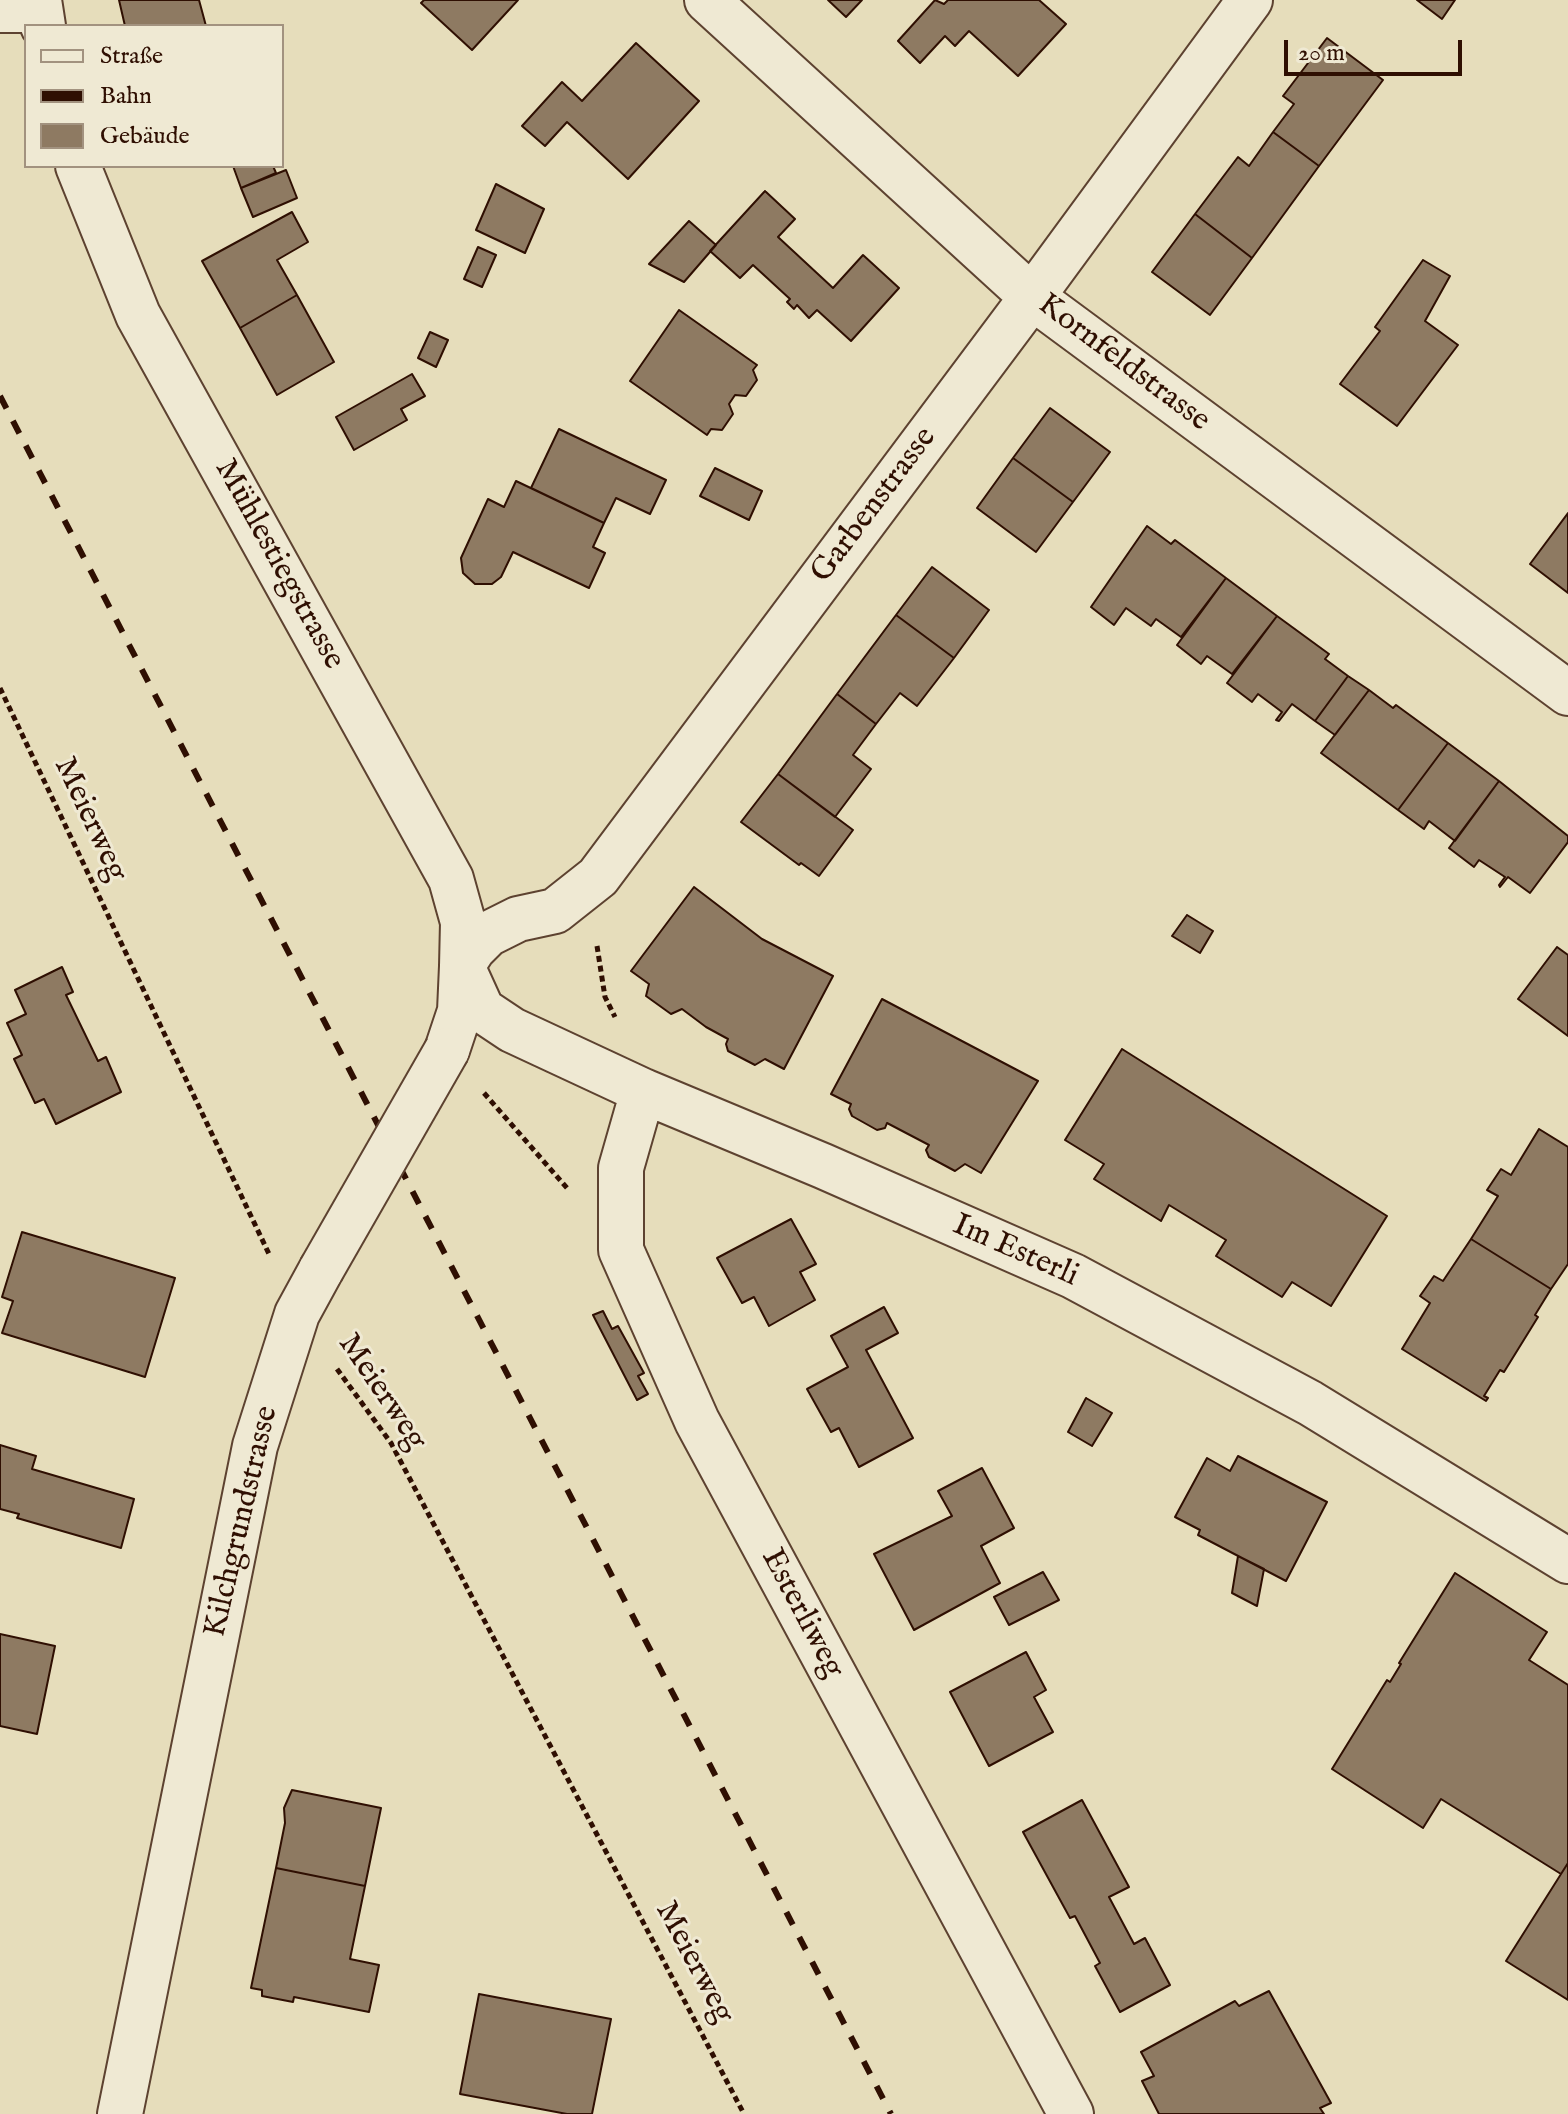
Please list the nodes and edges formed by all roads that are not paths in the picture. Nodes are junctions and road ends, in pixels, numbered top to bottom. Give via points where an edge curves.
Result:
1 (707, 0) edge
2 (1250, 0) edge
3 (79, 168) edge
4 (1032, 297) junction
5 (1568, 693) edge
6 (462, 966) junction
7 (643, 1091) junction
8 (1568, 1561) edge
9 (120, 2114) edge
10 (1071, 2114) edge

1 - 4 street, Kornfeldstrasse
2 - 4 street, Garbenstrasse
3 - 6 street, Mühlestiegstrasse via 138,315 451,879 463,922
4 - 5 street, Kornfeldstrasse
4 - 6 street, Garbenstrasse via 598,877 555,911 518,919 488,934
6 - 7 street, Im Esterli via 482,1010 512,1030
6 - 9 street, Kilchgrundstrasse, bridge via 460,1011 447,1050 297,1314 255,1446
7 - 8 street, Im Esterli via 1073,1276 1310,1403
7 - 10 street, Esterliweg via 621,1168 621,1250 697,1421

